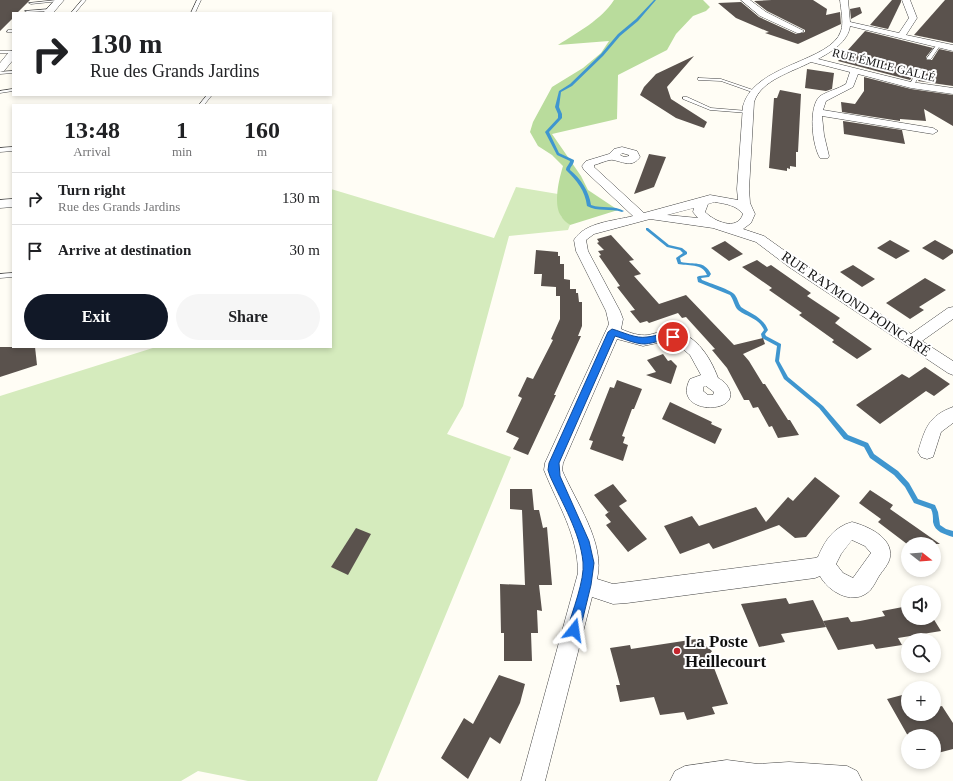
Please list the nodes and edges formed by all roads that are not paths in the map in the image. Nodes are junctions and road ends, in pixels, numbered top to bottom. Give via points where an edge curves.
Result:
1 (84, 0) edge
2 (199, 0) edge
3 (745, 0) edge
4 (844, 0) edge
5 (906, 0) edge
6 (59, 1) edge
7 (31, 2) dead end
8 (27, 11) dead end
9 (50, 11) edge
10 (74, 12) edge
11 (193, 12) edge
12 (845, 23) junction
13 (8, 31) dead end
14 (12, 31) edge
15 (800, 31) dead end
16 (902, 35) junction
17 (939, 44) junction
18 (953, 48) edge
19 (0, 52) edge
20 (9, 55) edge
21 (929, 58) dead end
22 (809, 59) junction
23 (0, 69) edge
24 (921, 70) dead end
25 (855, 71) junction
26 (12, 72) edge
27 (0, 73) edge
28 (700, 79) dead end
29 (911, 85) junction
30 (12, 90) edge
31 (754, 91) junction
32 (0, 92) edge
33 (953, 92) edge
34 (209, 96) edge
35 (685, 98) dead end
36 (202, 104) edge
37 (748, 112) junction
38 (817, 112) junction
39 (933, 131) dead end
40 (12, 149) edge
41 (0, 150) edge
42 (615, 156) dead end
43 (824, 156) dead end
44 (744, 178) junction
45 (710, 200) junction
46 (12, 203) edge
47 (0, 204) edge
48 (747, 214) junction
49 (645, 217) junction
50 (718, 225) junction
51 (760, 239) junction
52 (12, 275) edge
53 (0, 276) edge
54 (953, 312) edge
55 (612, 332) junction
56 (911, 341) junction
57 (953, 369) edge
58 (712, 382) dead end
59 (953, 414) edge
60 (927, 452) dead end
61 (826, 564) dead end
62 (586, 585) junction
63 (756, 780) edge
64 (534, 781) edge
65 (685, 781) edge
66 (847, 781) edge

1 - 10 lane
2 - 11 lane
3 - 15 street via 763,14
4 - 12 street
5 - 16 street via 913,18
6 - 7 lane
6 - 9 street
8 - 9 lane
12 - 16 street
12 - 22 street via 845,31 839,40
13 - 14 lane
16 - 17 street
17 - 18 street
17 - 21 lane
19 - 20 lane
20 - 23 street
22 - 25 street, RUE ÉMILE GALLÉ
22 - 31 street
24 - 29 lane
25 - 29 street, RUE ÉMILE GALLÉ
25 - 38 street via 850,85 822,99
26 - 27 lane
28 - 31 lane via 728,81
29 - 33 street, RUE ÉMILE GALLÉ
30 - 32 lane
31 - 37 street via 749,100
34 - 36 lane
35 - 37 lane via 710,109
37 - 44 street
38 - 39 street
38 - 43 street via 820,146
40 - 41 lane
42 - 49 street via 590,163 588,168
44 - 45 street
44 - 48 street via 744,203
45 - 48 street via 730,200
45 - 49 street
45 - 50 street via 701,203 699,212 706,220
46 - 47 street
48 - 50 street via 746,221 737,226
48 - 51 street, RUE RAYMOND POINCARÉ
49 - 50 street
49 - 55 street via 590,231 580,240 582,251 616,319
50 - 51 street, RUE RAYMOND POINCARÉ
51 - 56 street, RUE RAYMOND POINCARÉ
52 - 53 lane
54 - 56 street
55 - 58 street via 638,340 647,341 667,336 687,342 706,366
55 - 62 street via 553,470 584,541 588,574
56 - 57 street, RUE RAYMOND POINCARÉ
59 - 60 street via 934,428
61 - 62 street via 815,568 627,593 613,594
62 - 64 street
63 - 65 street via 727,775
63 - 66 street via 789,777

